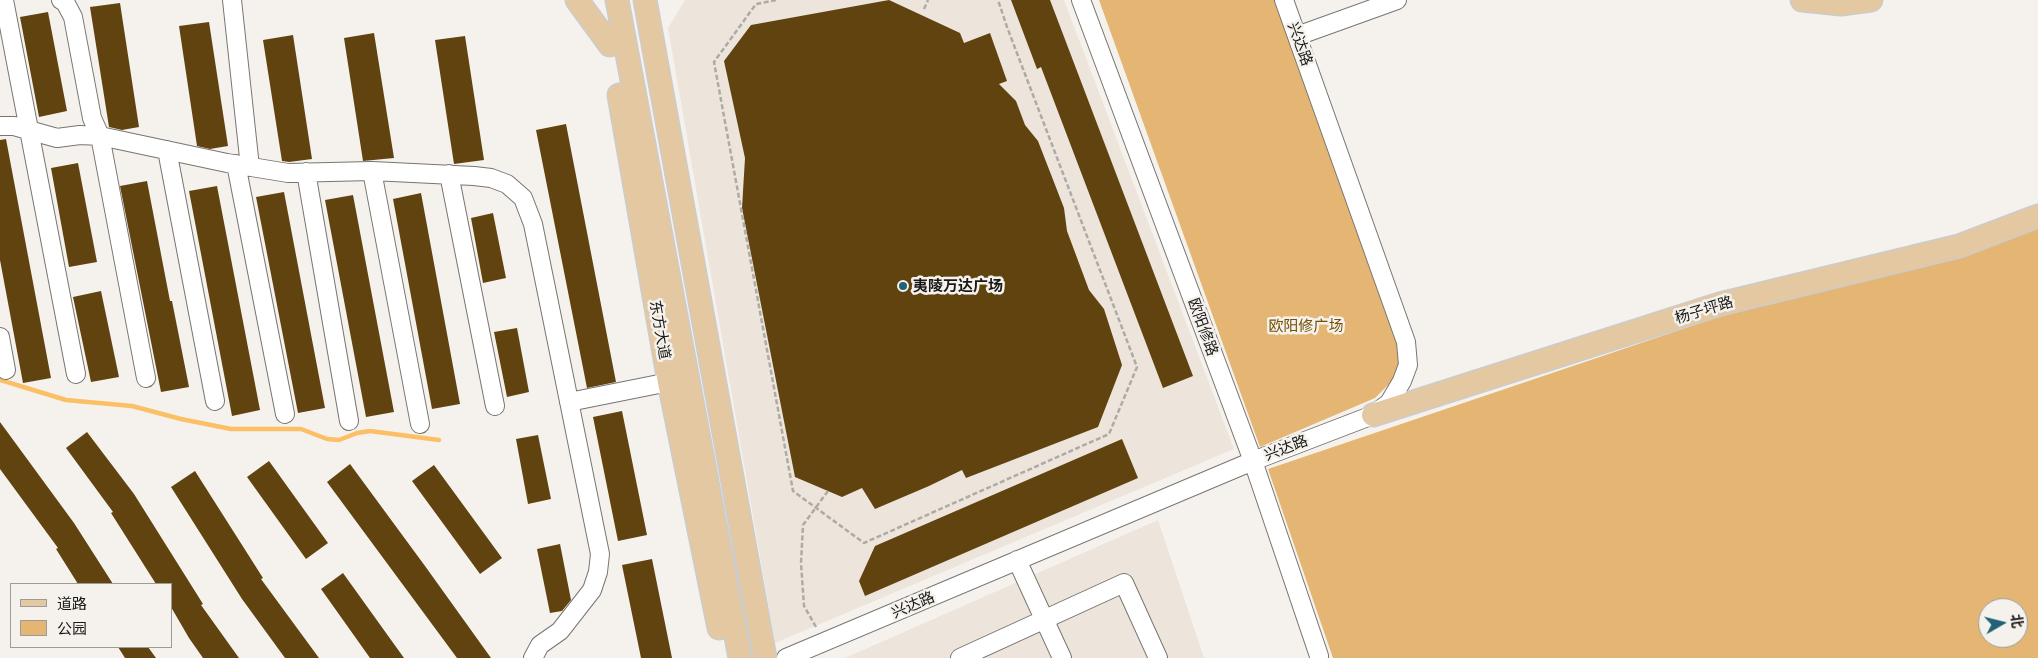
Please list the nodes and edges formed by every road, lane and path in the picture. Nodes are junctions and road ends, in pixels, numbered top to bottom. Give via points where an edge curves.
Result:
1 (61, 0) edge
2 (232, 0) edge
3 (577, 0) edge
4 (602, 0) edge
5 (617, 0) edge
6 (632, 0) edge
7 (644, 0) edge
8 (662, 0) edge
9 (776, 0) edge
10 (928, 0) edge
11 (998, 0) edge
12 (1081, 0) edge
13 (1284, 0) edge
14 (1397, 0) edge
15 (1802, 0) edge
16 (1871, 0) edge
17 (10, 4) edge
18 (924, 10) dead end
19 (650, 33) junction
20 (1297, 36) junction
21 (610, 45) junction
22 (0, 126) edge
23 (30, 132) junction
24 (100, 136) junction
25 (167, 150) junction
26 (243, 166) junction
27 (372, 171) junction
28 (306, 172) junction
29 (449, 174) junction
30 (2038, 202) edge
31 (2038, 216) edge
32 (0, 337) edge
33 (6, 370) dead end
34 (76, 374) dead end
35 (146, 378) dead end
36 (670, 382) junction
37 (1396, 393) junction
38 (215, 402) dead end
39 (569, 402) junction
40 (495, 406) dead end
41 (284, 414) dead end
42 (1373, 415) junction
43 (349, 421) dead end
44 (420, 424) dead end
45 (1252, 461) junction
46 (828, 491) dead end
47 (816, 508) junction
48 (1017, 560) junction
49 (1044, 620) junction
50 (824, 642) junction
51 (1319, 656) dead end
52 (534, 658) edge
53 (725, 658) edge
54 (740, 658) edge
55 (752, 658) edge
56 (765, 658) edge
57 (786, 658) edge
58 (960, 658) edge
59 (1062, 658) edge
60 (1158, 658) edge

1 - 24 street via 73,17 92,118
2 - 26 street
3 - 21 main road
4 - 21 main road, 东方大道
5 - 54 main road
6 - 55 main road
7 - 19 main road
8 - 19 main road
9 - 47 path via 756,4 714,62 794,491
10 - 18 path
11 - 47 path via 1137,367 1109,434 864,543
12 - 45 street, 欧阳修路
13 - 20 street, 兴达路
14 - 20 street
15 - 16 main road via 1841,4
17 - 23 street
19 - 56 main road
20 - 37 street, 兴达路 via 1406,342 1408,365
21 - 36 main road, 东方大道
22 - 23 street via 14,126
23 - 24 street via 57,138
23 - 34 street
24 - 25 street
24 - 35 street
25 - 26 street
25 - 38 street
26 - 28 street via 288,173
26 - 41 street
27 - 28 street
27 - 29 street
27 - 44 street
28 - 43 street
29 - 39 street via 491,178 507,184 523,198 534,224
29 - 40 street
30 - 37 main road, 杨子坪路 via 1946,235 1716,290
31 - 42 main road, 杨子坪路 via 1959,246 1720,304
32 - 33 street
36 - 39 street
36 - 53 main road, 东方大道
37 - 42 street, 兴达路 via 1382,410
39 - 52 street via 600,554 598,572 592,590 560,631 540,645
42 - 45 street, 兴达路
45 - 48 street, 兴达路
45 - 51 street, 欧阳修路
46 - 47 path
47 - 50 path via 803,525 801,563 804,606
48 - 49 street
48 - 50 street, 兴达路
49 - 58 street
49 - 59 street
49 - 60 street via 1124,583
50 - 57 street, 兴达路

